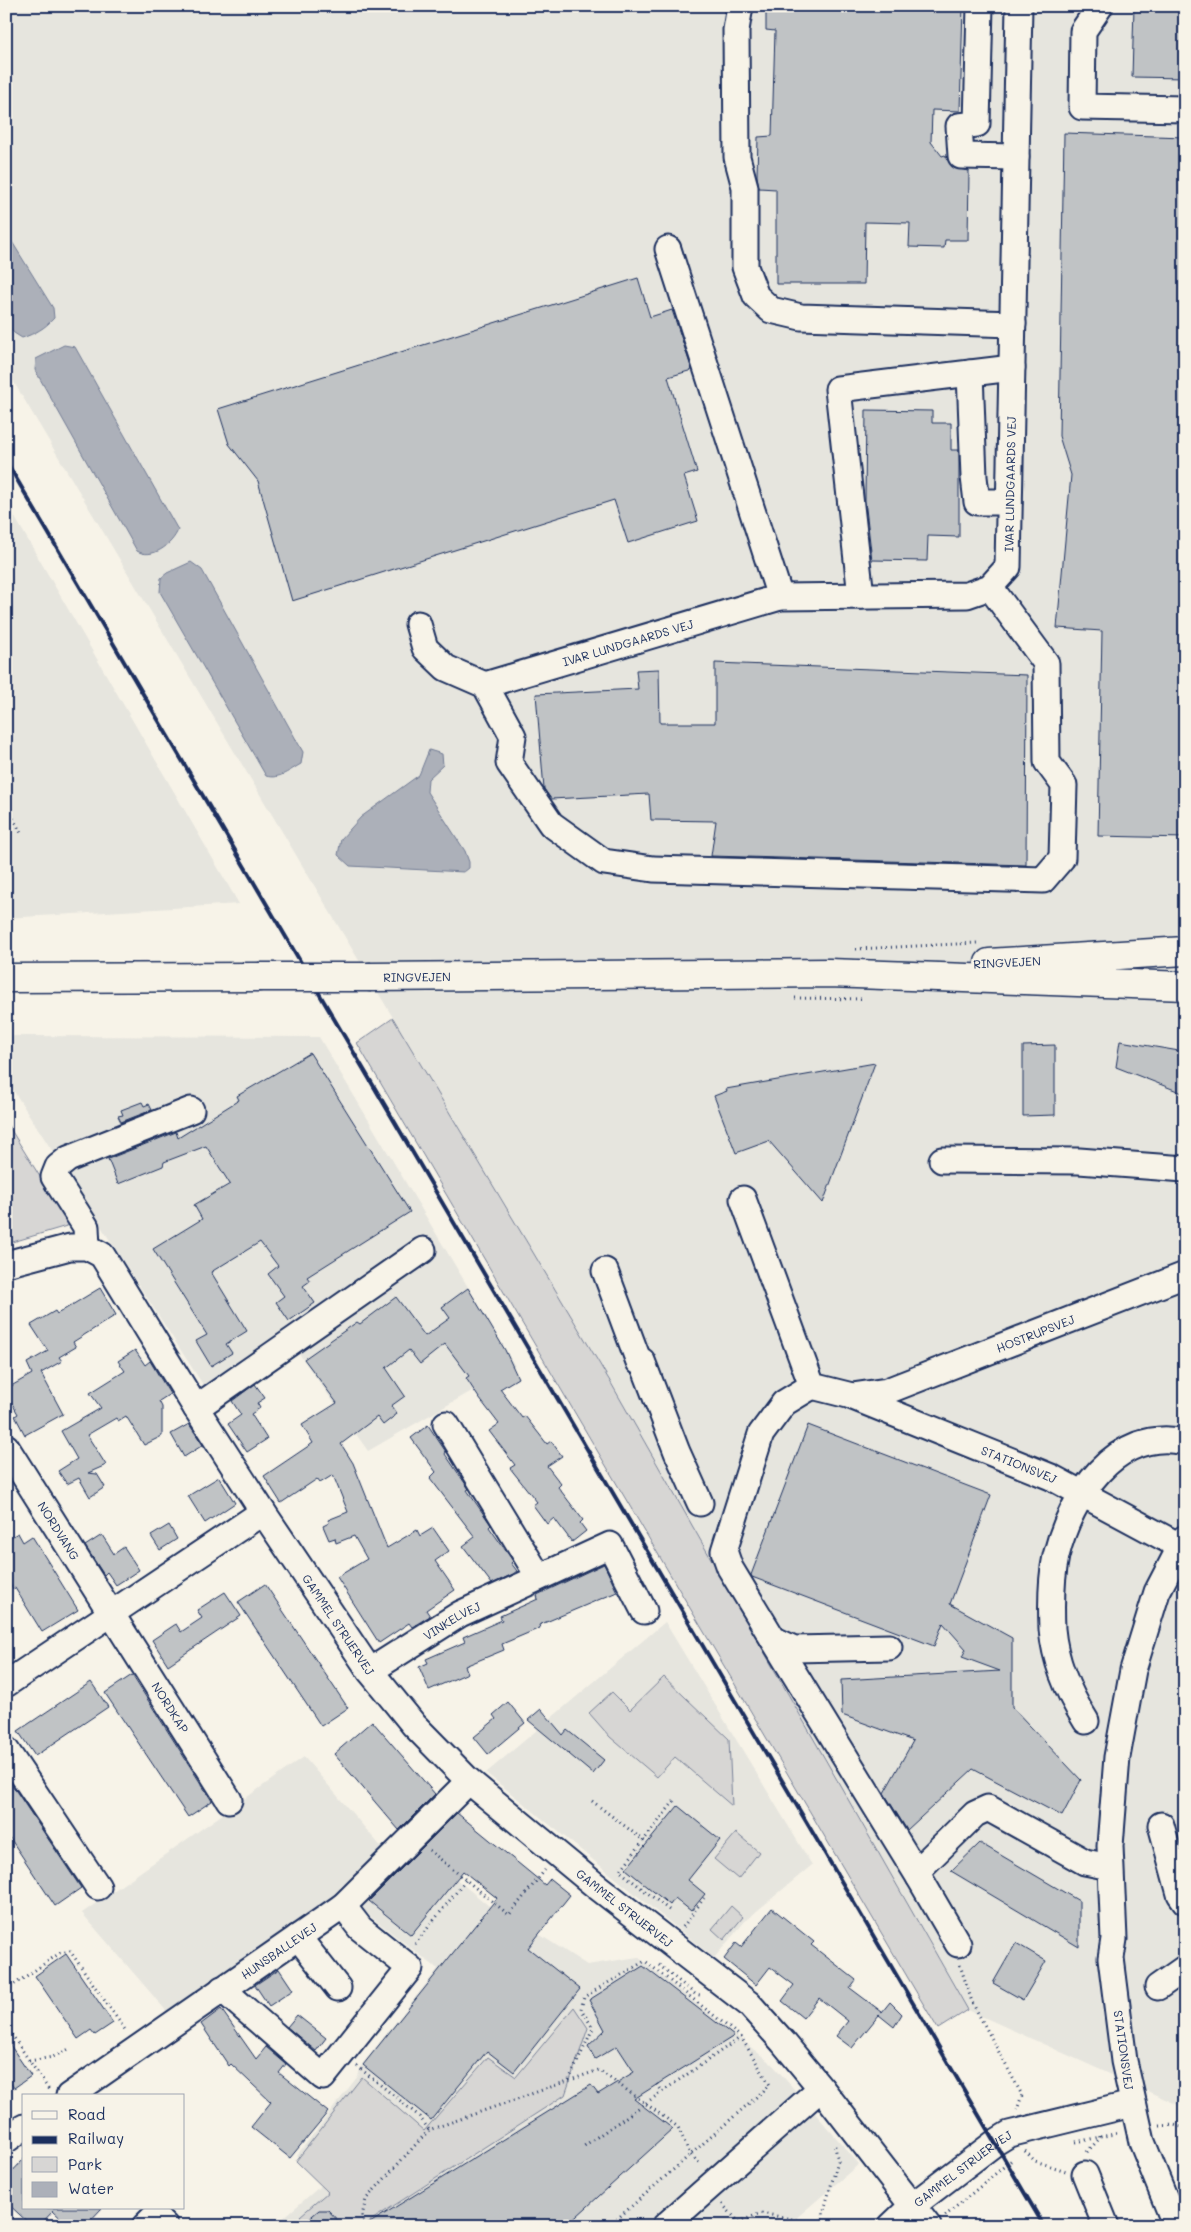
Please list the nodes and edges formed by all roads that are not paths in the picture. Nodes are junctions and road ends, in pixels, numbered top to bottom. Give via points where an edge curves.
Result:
1 (740, 6) edge
2 (980, 6) edge
3 (1020, 6) edge
4 (1100, 6) edge
5 (1185, 109) edge
6 (1016, 157) junction
7 (668, 249) dead end
8 (1013, 324) junction
9 (1012, 368) junction
10 (970, 373) junction
11 (1009, 502) junction
12 (990, 588) junction
13 (861, 596) junction
14 (780, 597) junction
15 (418, 624) dead end
16 (485, 685) junction
17 (1185, 951) edge
18 (829, 973) junction
19 (6, 978) edge
20 (1185, 986) edge
21 (191, 1110) dead end
22 (942, 1160) dead end
23 (1185, 1169) edge
24 (743, 1199) dead end
25 (422, 1250) dead end
26 (94, 1251) junction
27 (6, 1264) edge
28 (605, 1271) dead end
29 (1185, 1275) edge
30 (812, 1386) junction
31 (852, 1396) junction
32 (196, 1408) junction
33 (446, 1424) dead end
34 (1185, 1442) edge
35 (6, 1447) edge
36 (1082, 1494) junction
37 (700, 1503) dead end
38 (263, 1512) junction
39 (1183, 1545) edge
40 (539, 1577) junction
41 (644, 1611) dead end
42 (111, 1614) junction
43 (773, 1639) junction
44 (889, 1647) dead end
45 (370, 1671) junction
46 (6, 1684) edge
47 (1086, 1721) dead end
48 (6, 1750) edge
49 (468, 1781) junction
50 (229, 1800) dead end
51 (1161, 1825) dead end
52 (1110, 1866) junction
53 (919, 1877) junction
54 (98, 1887) dead end
55 (1183, 1895) edge
56 (343, 1906) junction
57 (298, 1937) junction
58 (958, 1944) road end
59 (1185, 1968) edge
60 (1158, 1987) dead end
61 (338, 1988) dead end
62 (222, 1989) junction
63 (821, 2088) junction
64 (72, 2094) edge
65 (1132, 2104) junction
66 (1085, 2174) road end
67 (912, 2206) junction
68 (934, 2223) edge
69 (145, 2226) edge
70 (165, 2226) edge
71 (665, 2226) edge
72 (892, 2226) edge
73 (1106, 2226) edge
74 (1176, 2226) edge

1 - 8 street via 736,30 737,157 745,187 745,267 756,296 771,310 801,317
2 - 6 street via 978,124 959,126 961,156
3 - 6 street, IVAR LUNDGAARDS VEJ
4 - 5 street via 1083,31 1082,107
6 - 8 street, IVAR LUNDGAARDS VEJ
7 - 14 street
8 - 9 street, IVAR LUNDGAARDS VEJ
9 - 10 street
9 - 11 street, IVAR LUNDGAARDS VEJ
10 - 11 street via 977,502
10 - 13 street via 838,389
11 - 12 street, IVAR LUNDGAARDS VEJ via 1008,566
12 - 13 street, IVAR LUNDGAARDS VEJ via 967,595
12 - 16 street via 1046,663 1047,762 1064,785 1062,858 1043,880 653,869 604,862 545,817 509,763 513,736
13 - 14 street, IVAR LUNDGAARDS VEJ
14 - 16 street, IVAR LUNDGAARDS VEJ
15 - 16 street via 425,648 446,668
17 - 18 main road, RINGVEJEN
18 - 19 main road, RINGVEJEN, bridge
18 - 20 main road, RINGVEJEN
21 - 26 street via 68,1159 58,1167 54,1177 86,1227
22 - 23 street via 1078,1161
24 - 30 street
25 - 32 street
26 - 27 street via 70,1247
26 - 32 street, GAMMEL STRUERVEJ
28 - 37 street via 676,1452
29 - 31 street, HOSTRUPSVEJ via 887,1392
30 - 31 street
30 - 43 street via 784,1403 761,1434 724,1551 730,1568
31 - 36 street, STATIONSVEJ via 1002,1456
32 - 38 street, GAMMEL STRUERVEJ
33 - 40 street
34 - 36 street via 1153,1441 1122,1452 1095,1475
35 - 42 street, NORDVANG
36 - 39 street, STATIONSVEJ
36 - 47 street via 1064,1530 1057,1554 1052,1630 1065,1683
38 - 42 street
38 - 45 street, GAMMEL STRUERVEJ
39 - 52 street, STATIONSVEJ via 1157,1592 1133,1670 1117,1758
40 - 41 street, VINKELVEJ via 610,1545
40 - 45 street, VINKELVEJ via 460,1614
42 - 46 street
42 - 50 street, NORDKAP
43 - 44 street via 794,1649
43 - 53 street
45 - 49 street, GAMMEL STRUERVEJ via 414,1725
48 - 54 street
49 - 56 street, HUNSBALLEVEJ
49 - 63 street, GAMMEL STRUERVEJ via 558,1854 662,1952 749,2004
51 - 55 street
52 - 53 street via 1085,1862 988,1808 975,1814 920,1868
52 - 65 street, STATIONSVEJ via 1114,1940 1111,1958
53 - 58 street
56 - 57 street, HUNSBALLEVEJ
56 - 62 street via 360,1928 410,1968 323,2077
57 - 61 street
57 - 62 street, HUNSBALLEVEJ
59 - 60 street
62 - 64 street, HUNSBALLEVEJ
63 - 67 street, GAMMEL STRUERVEJ
63 - 71 street
65 - 67 street, GAMMEL STRUERVEJ via 1094,2114 1017,2143 996,2142
65 - 74 street, STATIONSVEJ via 1161,2194
66 - 73 street
67 - 68 street
67 - 72 street
69 - 70 street via 155,2216

